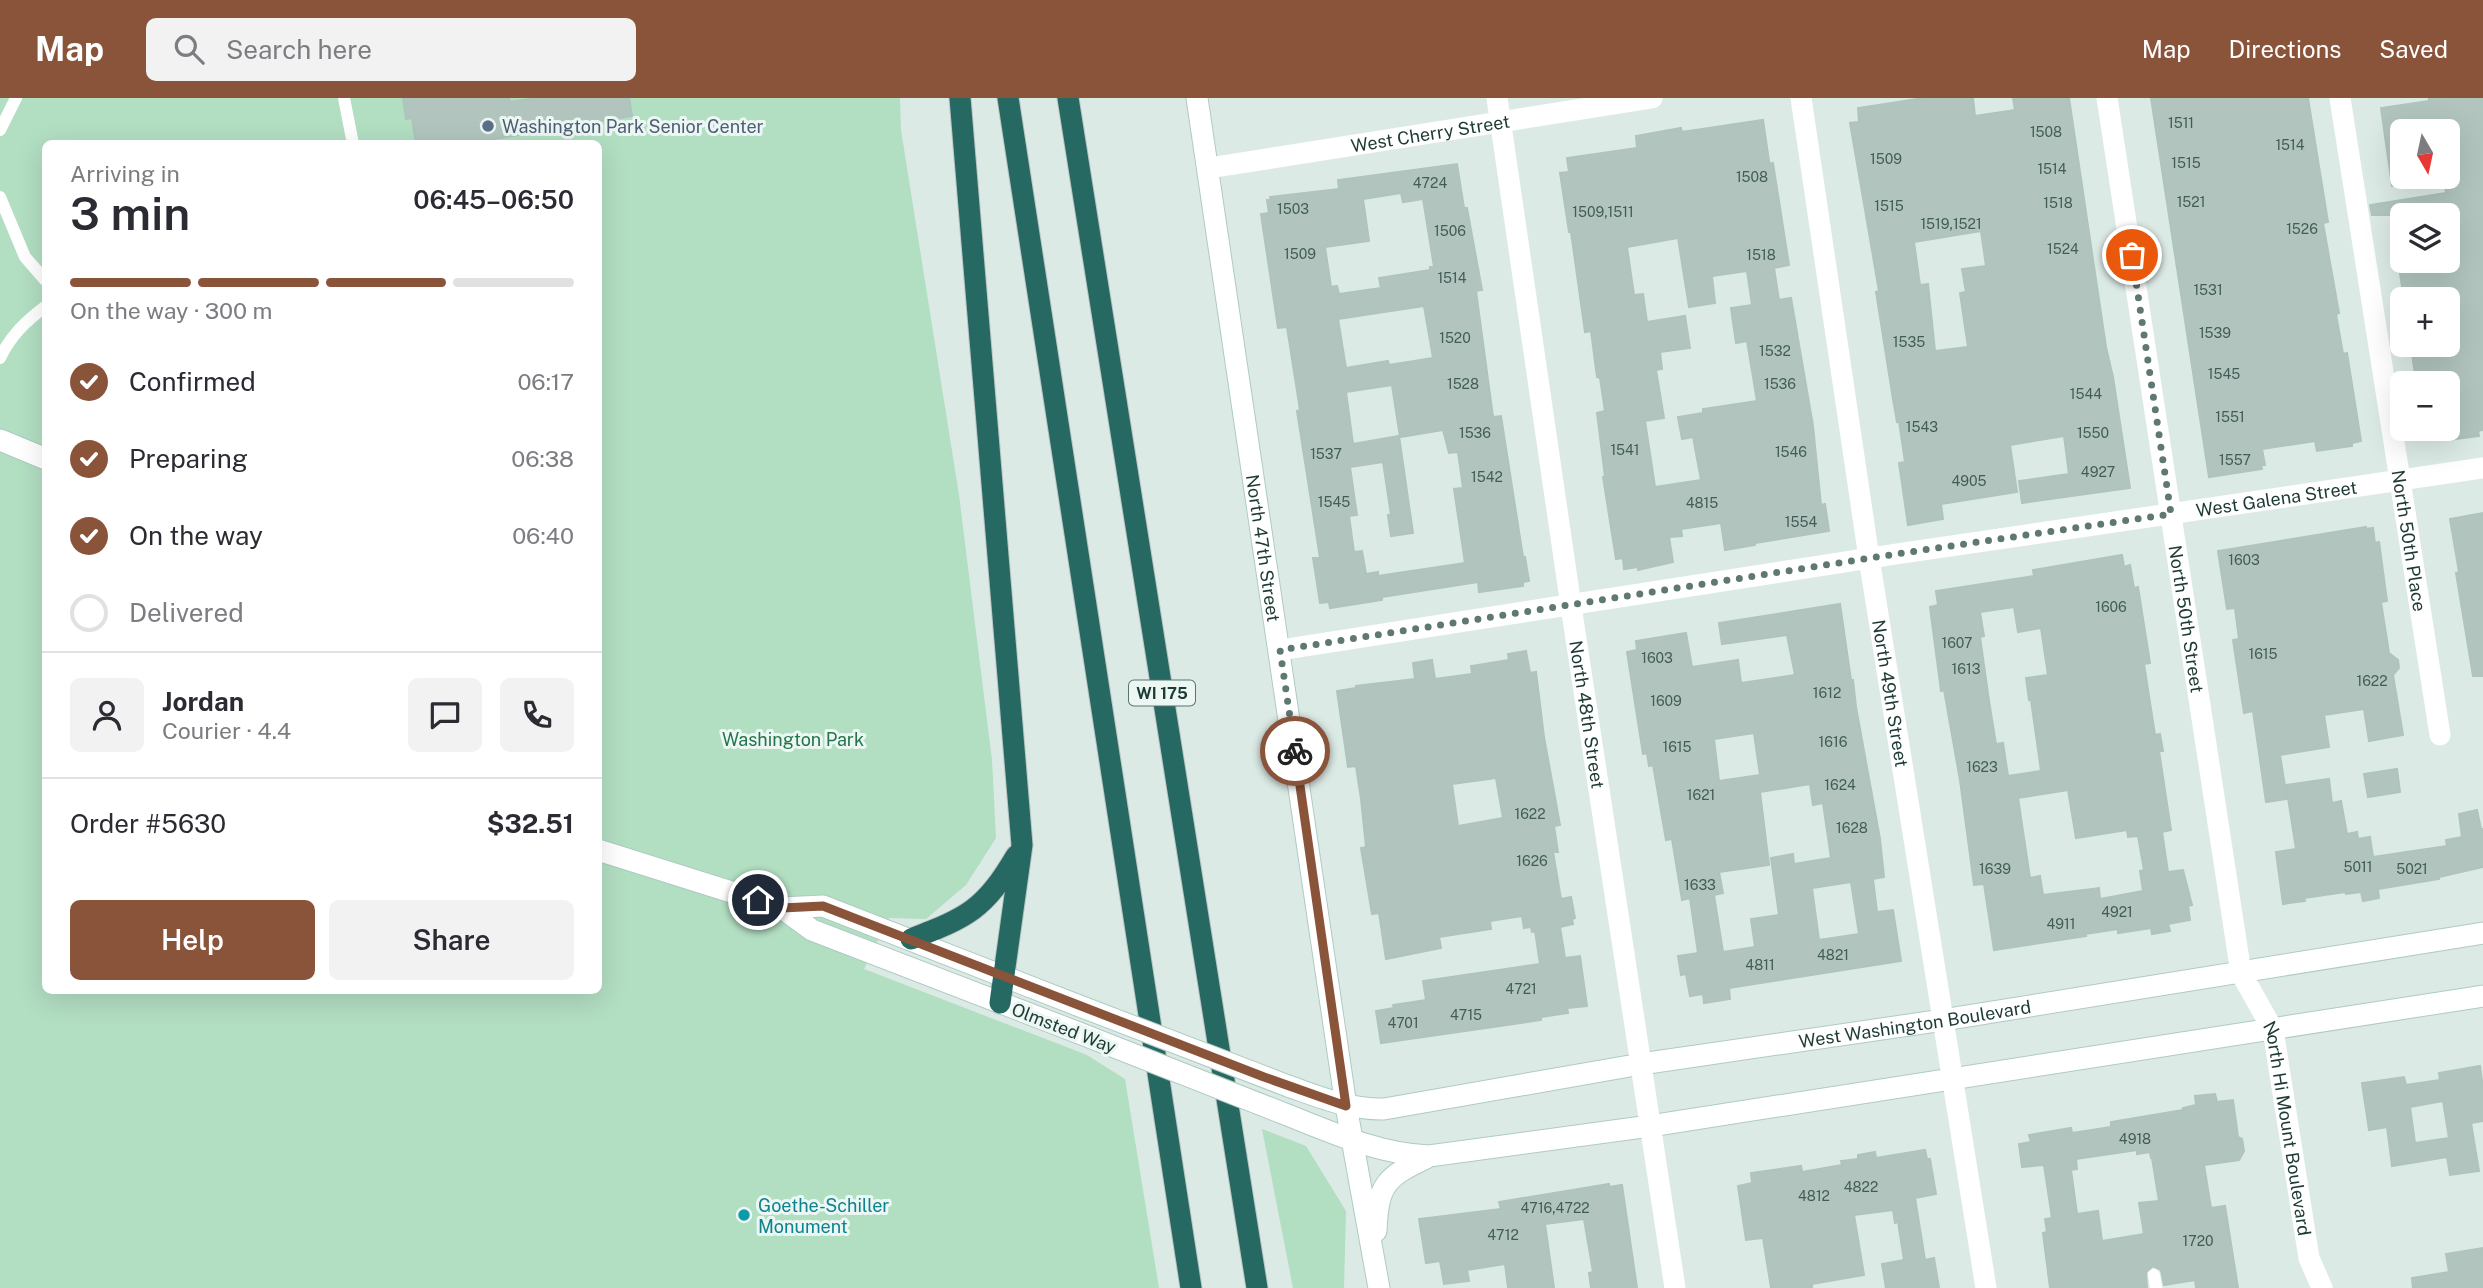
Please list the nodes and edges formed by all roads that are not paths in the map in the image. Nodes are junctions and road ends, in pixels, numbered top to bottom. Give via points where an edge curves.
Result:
1 (16, 98) edge
2 (344, 98) edge
3 (960, 98) edge
4 (1008, 98) edge
5 (1068, 98) edge
6 (1197, 98) edge
7 (1497, 98) edge
8 (1652, 98) edge
9 (1801, 98) edge
10 (2107, 98) edge
11 (2340, 98) edge
12 (1501, 123) junction
13 (0, 130) edge
14 (352, 140) edge
15 (1209, 168) junction
16 (0, 197) edge
17 (42, 276) edge
18 (42, 309) edge
19 (0, 358) edge
20 (0, 440) edge
21 (42, 457) edge
22 (2483, 468) edge
23 (2399, 480) junction
24 (2171, 514) junction
25 (1869, 558) junction
26 (1571, 606) junction
27 (1280, 650) junction
28 (2440, 735) dead end
29 (1022, 845) junction
30 (602, 851) edge
31 (782, 908) junction
32 (2483, 933) edge
33 (911, 939) junction
34 (2241, 973) junction
35 (1004, 976) junction
36 (2483, 996) edge
37 (1000, 1003) junction
38 (1943, 1020) junction
39 (2273, 1030) junction
40 (1641, 1064) junction
41 (1953, 1078) junction
42 (1346, 1106) junction
43 (1650, 1126) junction
44 (1351, 1140) junction
45 (1429, 1156) junction
46 (1374, 1254) junction
47 (1191, 1288) edge
48 (1257, 1288) edge
49 (1379, 1288) edge
50 (1675, 1288) edge
51 (1986, 1288) edge
52 (2322, 1288) edge

1 - 13 lane
2 - 14 lane
3 - 29 highway
4 - 47 highway
5 - 48 highway, WI 175
6 - 15 street, North 47th Street
7 - 12 street, North 48th Street
8 - 12 street, West Cherry Street
9 - 25 street, North 49th Street
10 - 24 street, North 50th Street
11 - 23 street, North 50th Place
12 - 15 street, West Cherry Street
12 - 26 street, North 48th Street
15 - 27 street, North 47th Street
16 - 17 lane via 25,257
18 - 19 lane via 22,324
20 - 21 street
22 - 23 street, West Galena Street
23 - 24 street, West Galena Street
23 - 28 street, North 50th Place
24 - 25 street, West Galena Street
24 - 34 street, North 50th Street
25 - 26 street, West Galena Street
25 - 38 street, North 49th Street
26 - 27 street, West Galena Street
26 - 40 street, North 48th Street
27 - 42 street, North 47th Street
29 - 33 highway via 982,904 960,920
29 - 35 highway
30 - 31 street, Olmsted Way
31 - 33 street, Olmsted Way via 823,906
31 - 37 street, Olmsted Way via 812,930
32 - 34 street, West Washington Boulevard
33 - 35 street, Olmsted Way
34 - 38 street, West Washington Boulevard
34 - 39 street, North Hi Mount Boulevard
35 - 37 highway
35 - 42 street, Olmsted Way, bridge
36 - 39 street
37 - 44 street, Olmsted Way, bridge
38 - 40 street, West Washington Boulevard
38 - 41 street, North 49th Street
39 - 41 street
39 - 52 street, North Hi Mount Boulevard via 2309,1258
40 - 42 street, West Washington Boulevard via 1384,1109
40 - 43 street, North 48th Street
41 - 43 street
41 - 51 street, North 49th Street
42 - 44 street, North 47th Street
43 - 45 street
43 - 50 street, North 48th Street
44 - 45 street via 1406,1155
44 - 46 street, North 47th Street
45 - 46 street via 1402,1168 1386,1183 1377,1211
46 - 49 street, North 47th Street

